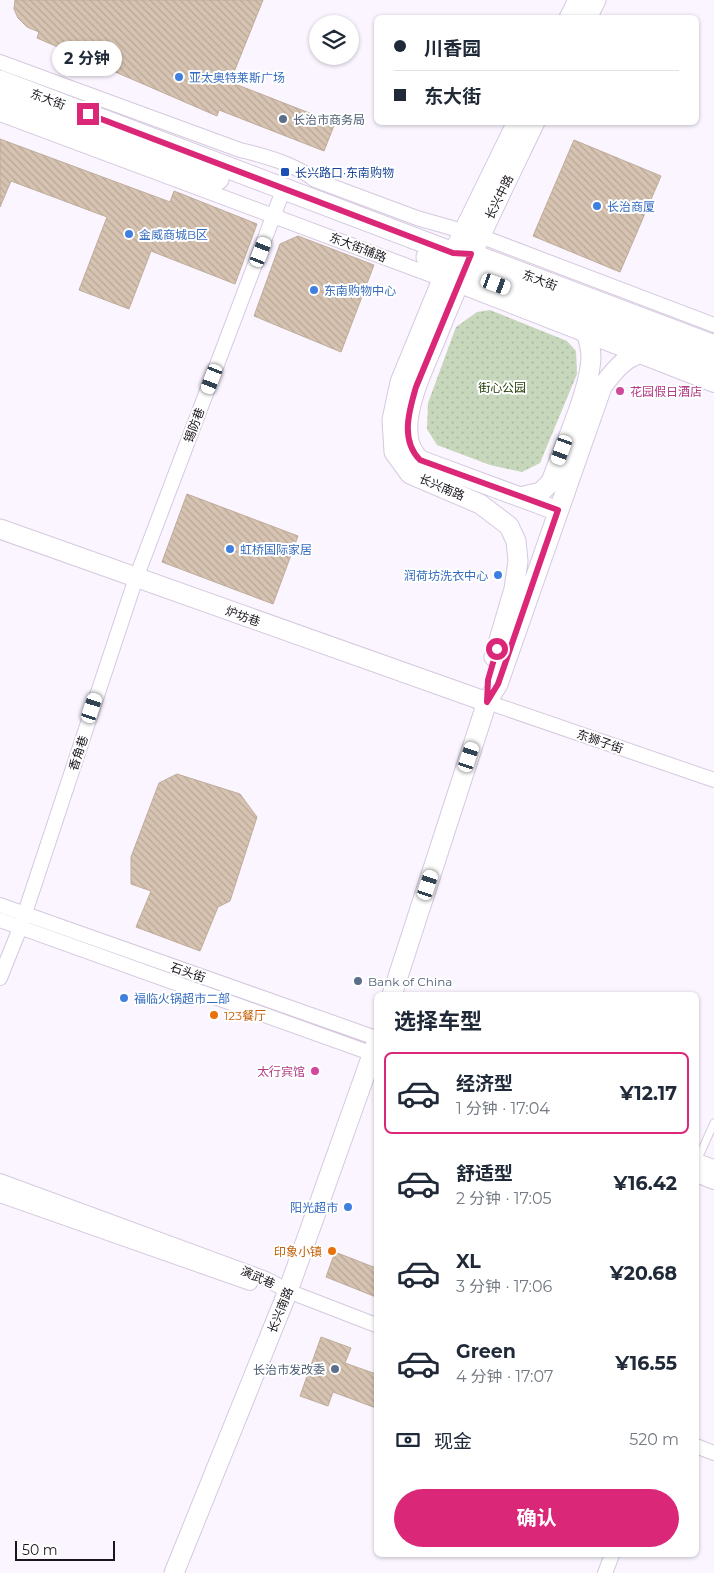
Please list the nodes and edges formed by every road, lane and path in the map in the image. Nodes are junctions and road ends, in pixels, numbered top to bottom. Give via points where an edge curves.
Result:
1 (578, 0) edge
2 (596, 0) edge
3 (570, 15) edge
4 (588, 15) edge
5 (0, 62) edge
6 (4, 86) edge
7 (0, 114) edge
8 (516, 125) edge
9 (533, 125) edge
10 (280, 202) junction
11 (460, 259) junction
12 (714, 324) edge
13 (584, 326) junction
14 (714, 346) edge
15 (664, 348) junction
16 (635, 354) junction
17 (714, 367) edge
18 (714, 385) edge
19 (520, 498) junction
20 (558, 510) junction
21 (0, 529) edge
22 (136, 578) junction
23 (487, 702) junction
24 (714, 780) edge
25 (0, 905) edge
26 (0, 920) edge
27 (22, 921) junction
28 (0, 978) edge
29 (393, 992) edge
30 (374, 1048) edge
31 (374, 1051) edge
32 (714, 1123) edge
33 (699, 1160) edge
34 (699, 1165) edge
35 (699, 1167) edge
36 (714, 1167) edge
37 (0, 1181) edge
38 (714, 1182) edge
39 (0, 1195) edge
40 (288, 1291) junction
41 (374, 1324) edge
42 (699, 1447) edge
43 (714, 1453) edge
44 (611, 1557) edge
45 (174, 1573) edge
46 (605, 1573) edge

1 - 3 main road
2 - 4 main road
5 - 11 street, 东大街辅路 via 304,171 315,180 417,218
6 - 10 main road, 东大街
7 - 10 street, 东大街辅路
8 - 11 main road, 长兴中路
9 - 11 main road, 长兴中路
10 - 11 main road, 东大街
10 - 11 street, 东大街辅路
10 - 22 street, 锡防巷
11 - 12 street, 东大街辅路
11 - 13 main road, 东大街
11 - 14 main road, 东大街
11 - 19 main road, 长兴南路 via 416,387 408,421 410,446 420,460
11 - 23 main road, 长兴南路 via 400,382 394,402 391,436 394,452 410,474 480,504 509,526 516,541 518,561 514,589 488,680
13 - 15 main road, 东大街
13 - 16 street
13 - 19 main road via 591,358 588,380 551,482 541,492
15 - 16 main road, 长兴南路
15 - 17 main road, 东大街
16 - 18 street
16 - 20 main road, 长兴南路 via 616,368 602,387
19 - 20 main road, 长兴南路
20 - 23 main road, 长兴南路 via 498,684
21 - 22 main road, 炉坊巷
22 - 23 main road, 炉坊巷
22 - 27 street, 香角巷
23 - 24 street, 东狮子街
23 - 29 main road, 长兴南路
25 - 27 street, 石头街
26 - 27 street, 石头街
27 - 28 street, 香角巷
27 - 30 street, 石头街
31 - 40 main road, 长兴南路
32 - 33 lane
34 - 36 street
35 - 38 street
37 - 40 street, 演武巷 via 266,1278
39 - 40 street, 演武巷 via 259,1286
40 - 41 street
40 - 45 main road, 长兴南路
42 - 43 street
44 - 46 street

